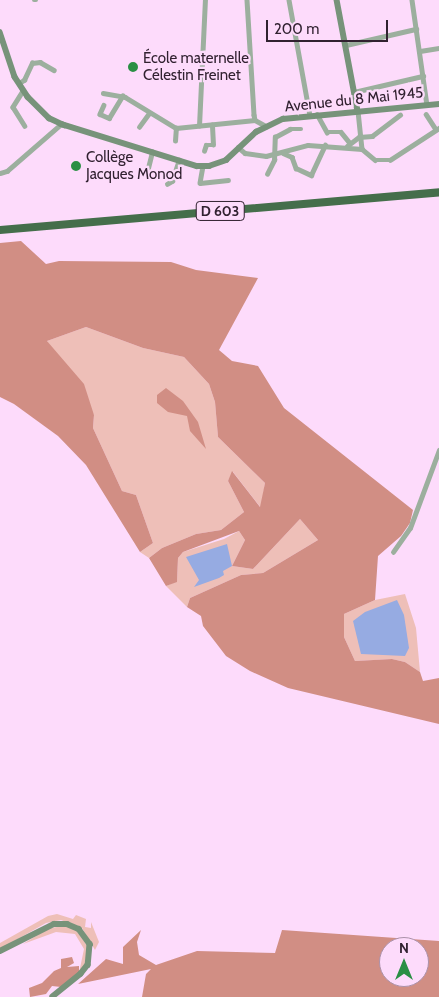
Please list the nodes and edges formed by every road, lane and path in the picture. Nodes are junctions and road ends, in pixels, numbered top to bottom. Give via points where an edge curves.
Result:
1 (205, 0) edge
2 (247, 0) edge
3 (289, 0) edge
4 (337, 0) edge
5 (412, 0) edge
6 (416, 29) junction
7 (0, 32) edge
8 (346, 45) junction
9 (3, 46) edge
10 (439, 48) edge
11 (420, 52) junction
12 (54, 70) dead end
13 (423, 76) junction
14 (19, 83) junction
15 (24, 91) junction
16 (354, 92) junction
17 (103, 93) dead end
18 (122, 96) junction
19 (439, 104) edge
20 (104, 105) dead end
21 (427, 105) junction
22 (358, 111) junction
23 (149, 113) junction
24 (426, 114) dead end
25 (400, 115) dead end
26 (315, 117) junction
27 (254, 121) junction
28 (62, 124) junction
29 (212, 125) junction
30 (25, 126) dead end
31 (199, 126) junction
32 (266, 126) junction
33 (139, 128) dead end
34 (176, 128) junction
35 (437, 128) edge
36 (302, 129) dead end
37 (256, 132) junction
38 (358, 137) junction
39 (175, 141) dead end
40 (348, 144) junction
41 (325, 145) junction
42 (238, 147) junction
43 (362, 149) junction
44 (204, 151) dead end
45 (152, 152) junction
46 (283, 152) junction
47 (273, 156) junction
48 (179, 160) junction
49 (203, 166) junction
50 (0, 173) edge
51 (266, 174) dead end
52 (146, 176) dead end
53 (228, 180) dead end
54 (167, 184) dead end
55 (439, 192) edge
56 (439, 197) edge
57 (0, 230) edge
58 (0, 234) edge
59 (439, 450) edge
60 (393, 552) dead end
61 (0, 951) edge
62 (53, 997) edge

1 - 31 street
2 - 27 street
3 - 26 street
4 - 8 street
5 - 6 street
6 - 8 street
6 - 11 street
7 - 9 street
8 - 16 street
9 - 14 street
10 - 11 street
11 - 13 street
12 - 14 street via 40,62 32,63 24,80
13 - 16 street
13 - 21 street
14 - 15 street
15 - 28 street via 36,107
15 - 30 street via 13,107
16 - 22 street
17 - 18 street
18 - 20 street via 109,118 100,114
18 - 23 street
19 - 21 street, Avenue du 8 Mai 1945
21 - 22 street, Avenue du 8 Mai 1945
22 - 26 street, Avenue du 8 Mai 1945
22 - 38 street
23 - 33 street
23 - 34 street
24 - 35 street
25 - 38 street via 372,136
26 - 32 street, Avenue du 8 Mai 1945 via 290,117
26 - 40 street via 327,132 341,132
27 - 29 street
27 - 32 street
27 - 37 street
28 - 45 street
28 - 50 street via 7,171
29 - 31 street
29 - 44 street via 213,145 206,145
31 - 34 street
32 - 37 street, Avenue du 8 Mai 1945
34 - 39 street
35 - 43 street via 390,160 375,160
36 - 47 street via 275,137
37 - 42 street, Avenue du 8 Mai 1945
38 - 40 street
38 - 43 street
40 - 41 street
40 - 43 street
41 - 46 street via 308,145
41 - 46 street via 311,175 296,168 292,157
42 - 47 street via 245,153
42 - 49 street, Avenue du 8 Mai 1945 via 221,163
45 - 48 street
45 - 52 street
46 - 47 street
47 - 51 street
48 - 49 street
48 - 54 street via 172,181
49 - 53 street via 200,183
55 - 57 highway, D 603
56 - 58 highway, D 603
59 - 60 street via 410,528
61 - 62 street via 54,924 67,924 79,929 90,947 88,965

